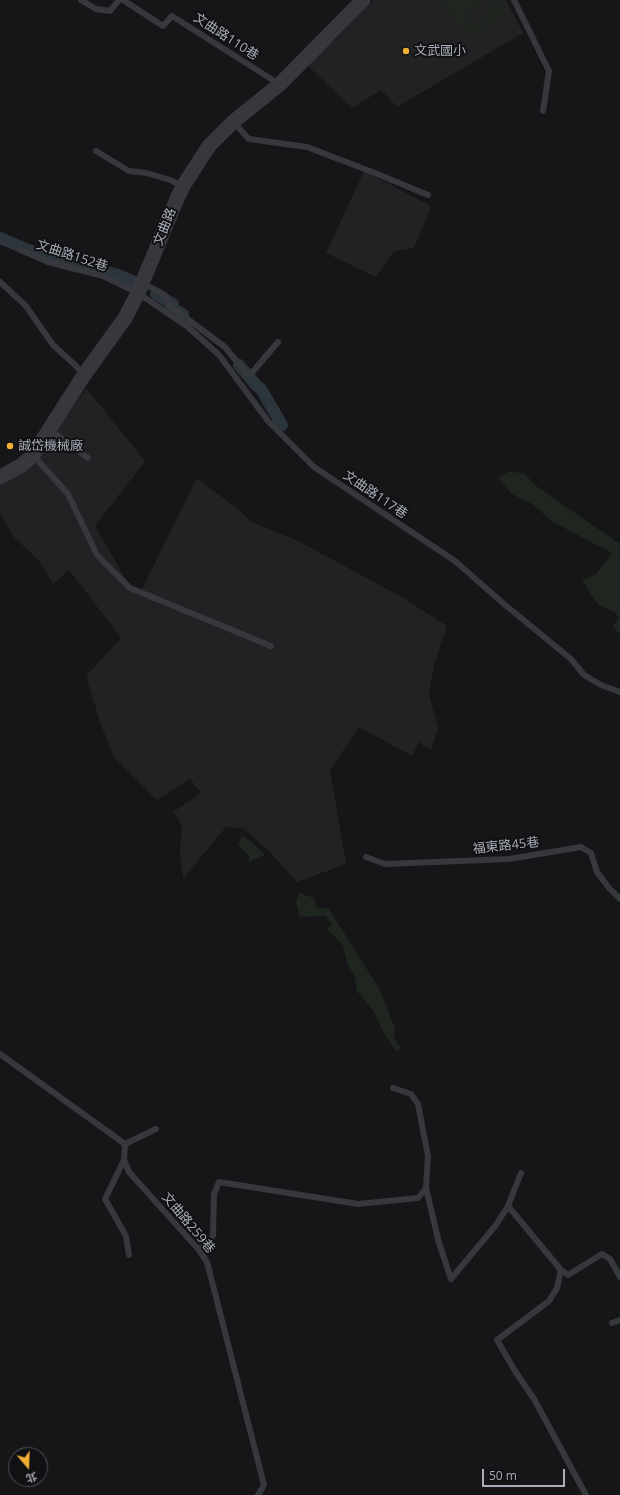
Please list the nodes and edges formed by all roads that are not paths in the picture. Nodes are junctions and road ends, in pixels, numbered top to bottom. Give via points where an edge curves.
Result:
1 (81, 0) edge
2 (119, 0) edge
3 (123, 0) edge
4 (363, 0) edge
5 (514, 0) edge
6 (280, 84) junction
7 (543, 111) dead end
8 (233, 122) junction
9 (96, 151) dead end
10 (183, 186) junction
11 (428, 195) dead end
12 (21, 250) road end
13 (0, 282) edge
14 (140, 288) junction
15 (278, 342) dead end
16 (84, 375) junction
17 (50, 430) junction
18 (33, 455) junction
19 (88, 458) dead end
20 (0, 477) edge
21 (271, 646) dead end
22 (620, 692) edge
23 (366, 857) dead end
24 (620, 899) edge
25 (0, 1054) edge
26 (394, 1088) dead end
27 (156, 1129) dead end
28 (125, 1144) junction
29 (124, 1160) junction
30 (521, 1173) dead end
31 (426, 1188) junction
32 (508, 1206) junction
33 (199, 1250) junction
34 (129, 1255) dead end
35 (561, 1270) junction
36 (620, 1277) edge
37 (620, 1320) edge
38 (612, 1323) dead end
39 (258, 1495) edge
40 (586, 1495) edge

1 - 2 lane via 96,9 110,11
3 - 6 lane, 文曲路110巷 via 163,26 172,16
4 - 6 street, 文曲路
5 - 7 lane via 549,71
6 - 8 street, 文曲路
8 - 10 street, 文曲路 via 209,146
8 - 11 lane via 249,139 307,147
9 - 10 lane via 129,171 147,173
10 - 14 street, 文曲路
12 - 14 lane, 文曲路152巷 via 48,262
13 - 16 lane via 26,306 53,345
14 - 15 lane via 164,295 170,306 225,347 250,375
14 - 16 street, 文曲路 via 125,318
14 - 22 lane, 文曲路117巷 via 218,355 268,421 314,467 455,561 571,659 584,675
16 - 17 street, 文曲路
17 - 18 street, 文曲路
17 - 19 lane
18 - 20 street, 文曲路 via 22,465
18 - 21 lane via 68,494 97,555 130,588
23 - 24 lane, 福東路45巷 via 385,864 502,859 581,847 591,853 597,872
25 - 28 lane
26 - 31 lane via 411,1094 418,1104 428,1156
27 - 28 lane
28 - 29 lane
29 - 33 lane, 文曲路259巷 via 129,1172
29 - 34 lane via 105,1199 126,1236
30 - 32 lane
31 - 32 lane via 439,1243 452,1279 496,1225
31 - 33 lane via 418,1198 358,1204 219,1182 214,1194 213,1235
32 - 35 lane
33 - 39 lane, 文曲路259巷 via 207,1262 264,1485
35 - 36 lane via 568,1275 602,1254 610,1259
35 - 40 lane via 549,1301 497,1340 534,1399
37 - 38 lane

